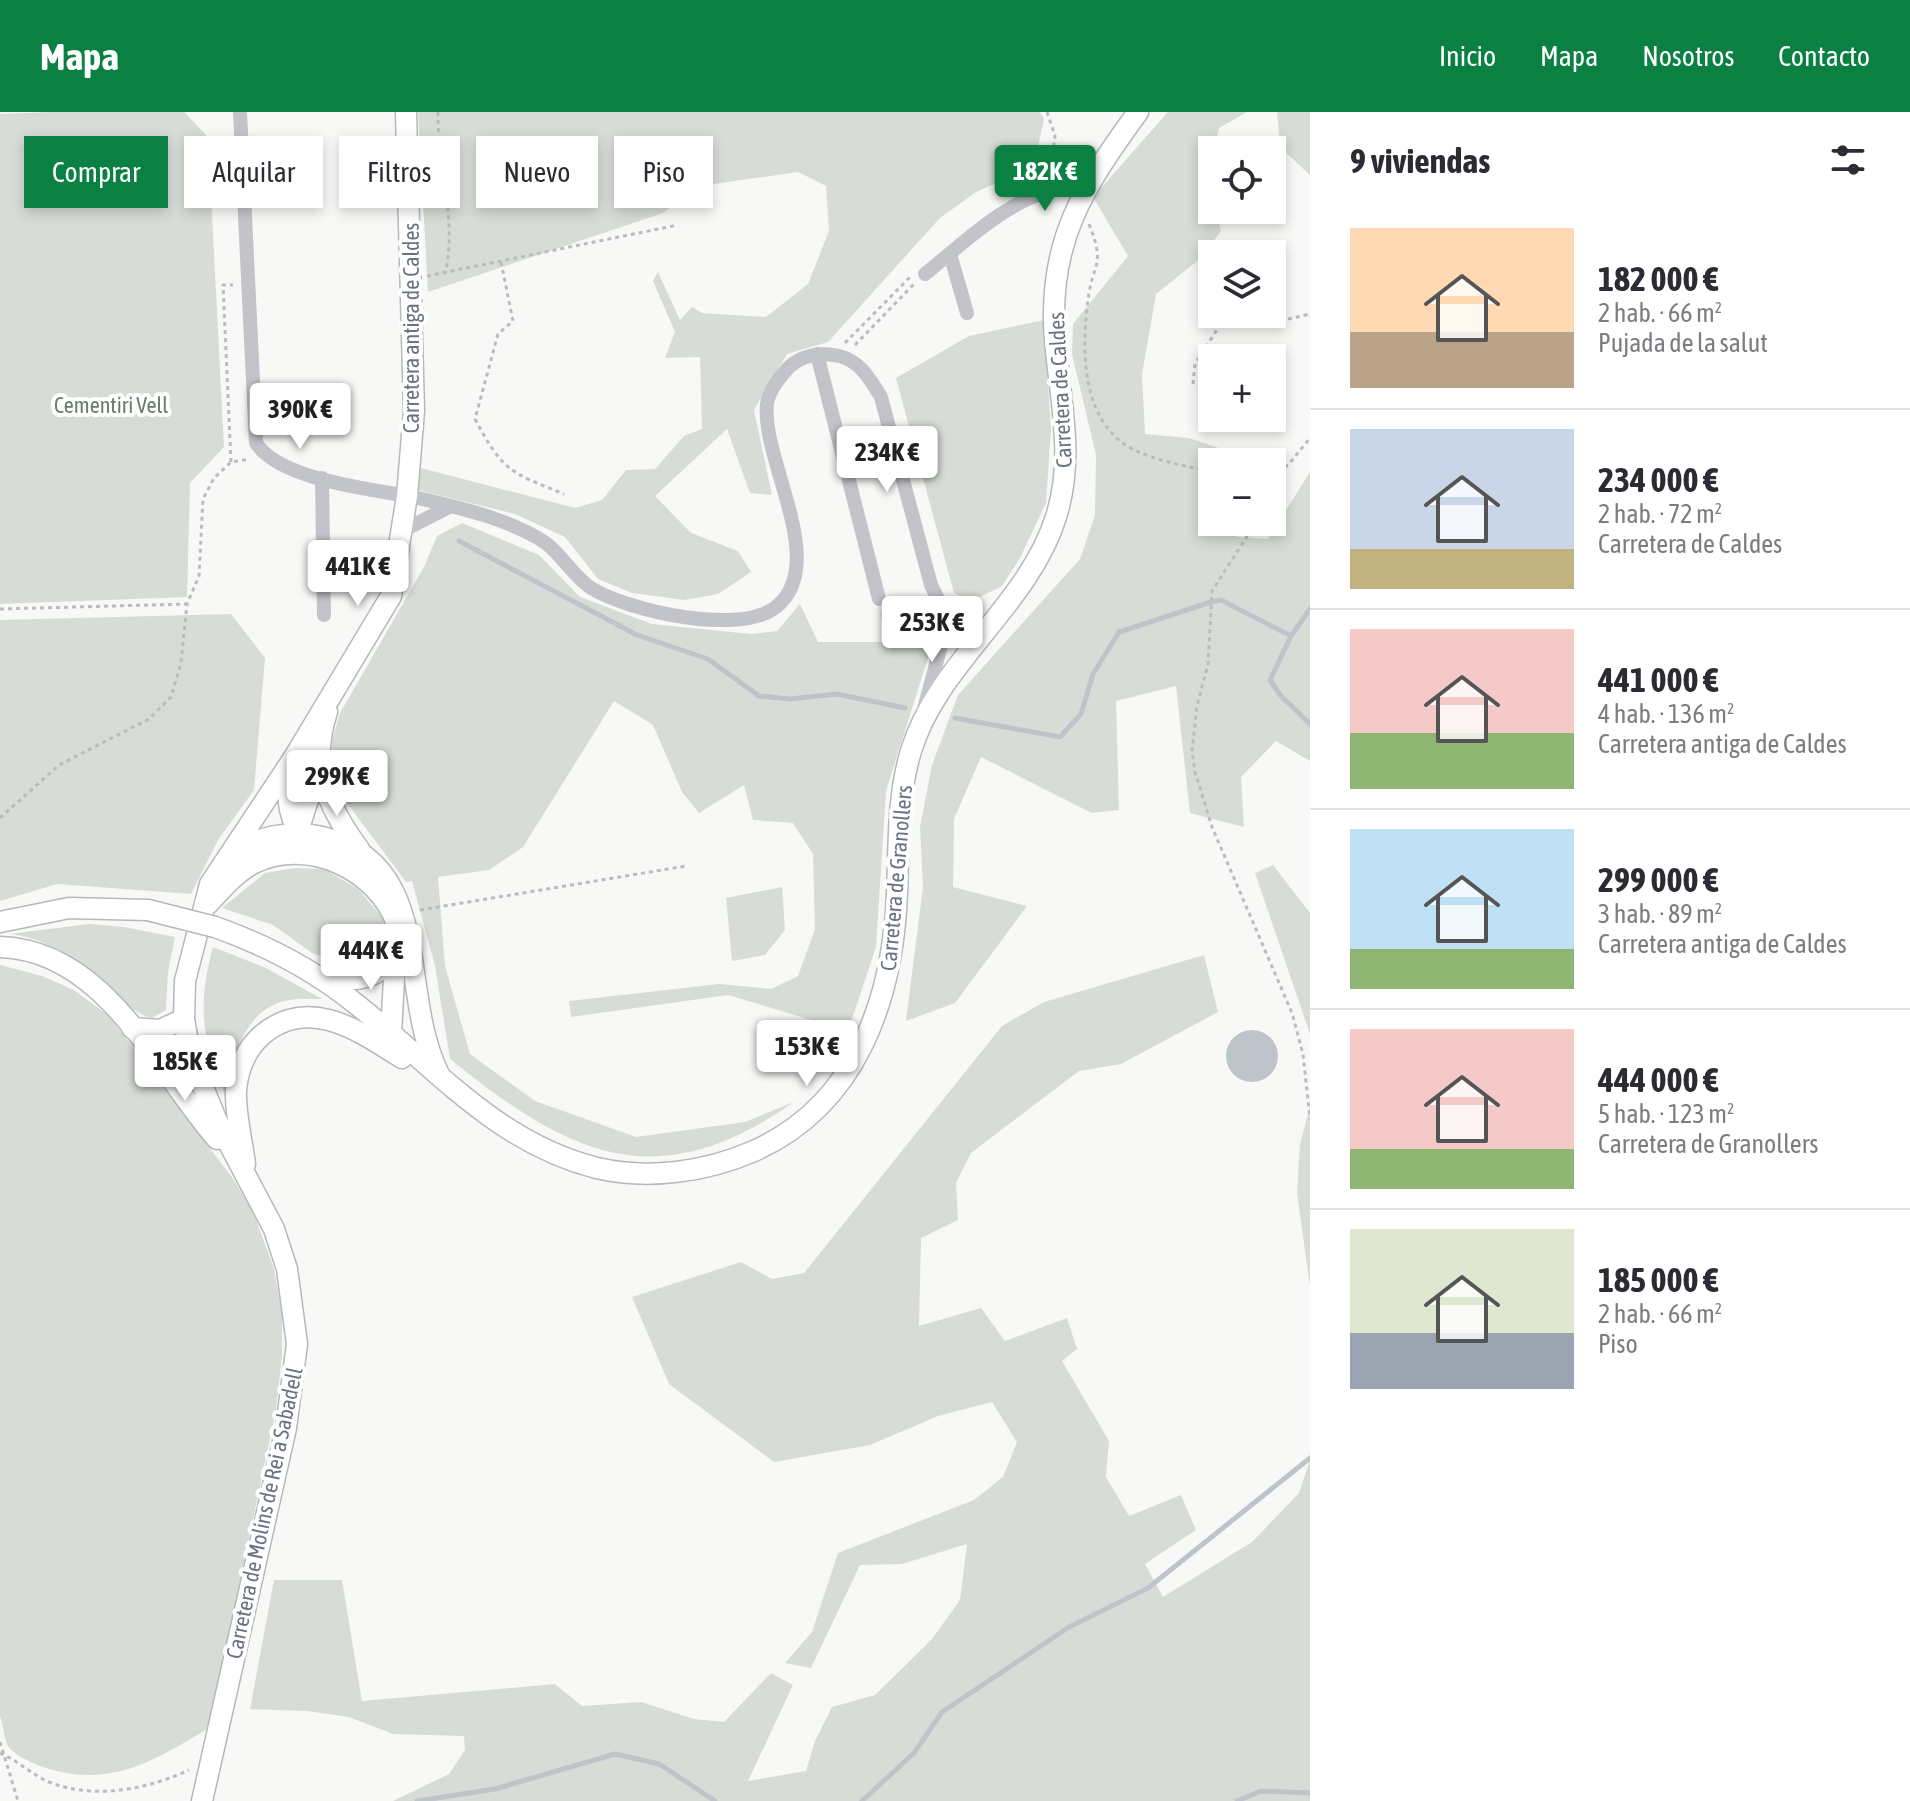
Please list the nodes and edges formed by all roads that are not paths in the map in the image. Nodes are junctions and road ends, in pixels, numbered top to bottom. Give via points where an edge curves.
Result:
1 (240, 112) edge
2 (406, 112) edge
3 (1134, 118) edge
4 (1085, 187) junction
5 (950, 254) junction
6 (925, 274) road end
7 (967, 313) dead end
8 (817, 354) junction
9 (322, 478) junction
10 (407, 496) junction
11 (451, 506) junction
12 (402, 531) junction
13 (879, 599) dead end
14 (324, 615) dead end
15 (888, 615) dead end
16 (944, 617) junction
17 (985, 630) junction
18 (333, 693) junction
19 (921, 726) junction
20 (295, 756) junction
21 (318, 769) junction
22 (299, 834) junction
23 (361, 852) junction
24 (234, 864) junction
25 (366, 880) junction
26 (0, 922) edge
27 (0, 947) edge
28 (397, 953) junction
29 (320, 978) junction
30 (184, 1019) junction
31 (132, 1028) junction
32 (391, 1034) junction
33 (444, 1083) junction
34 (245, 1172) junction
35 (202, 1801) edge

1 - 9 street via 256,443 277,464
2 - 10 main road, Carretera antiga de Caldes via 414,411
3 - 4 main road, Carretera de Caldes
4 - 5 street via 1050,190 999,217
4 - 17 main road, Carretera de Caldes via 1060,259 1054,312 1067,454 1060,504 1039,555
5 - 6 street
5 - 7 street
8 - 11 street via 795,362 767,403 797,549 796,573 787,596 754,619 663,613 611,598 588,586 542,540
8 - 13 street
8 - 16 street via 843,358 868,376 881,397
9 - 10 street
9 - 14 street
10 - 11 street
10 - 12 main road, Carretera antiga de Caldes
11 - 12 street
12 - 18 main road, Carretera antiga de Caldes via 391,596
15 - 16 street
16 - 17 street
16 - 19 street
17 - 19 main road, Carretera de Granollers
18 - 20 main road, Carretera antiga de Caldes
18 - 21 main road
19 - 33 main road, Carretera de Granollers via 902,793 896,924 879,1009 855,1063 803,1121 764,1146 723,1163 684,1171 621,1173 530,1142
20 - 22 main road via 287,793
20 - 24 main road, Carretera antiga de Caldes
21 - 22 main road
21 - 23 main road via 334,812
22 - 23 main road
22 - 24 main road via 285,845
22 - 25 main road via 338,853
23 - 33 main road via 379,869 404,913 423,1029
24 - 25 main road via 310,854 348,867
24 - 30 main road, Carretera de Molins de Rei a Sabadell via 202,910 186,971
25 - 28 main road via 395,916
26 - 29 main road, Carretera de Granollers, bridge via 83,907 148,910 215,927
27 - 31 main road via 22,949 68,968
28 - 29 main road via 385,969 363,980
28 - 32 main road
29 - 32 main road, Carretera de Granollers
30 - 31 main road via 160,1030
30 - 34 main road, Carretera de Molins de Rei a Sabadell via 194,1068
31 - 34 main road
32 - 33 main road, Carretera de Granollers
33 - 34 main road via 341,1022 305,1017 272,1027 248,1051 238,1078
34 - 35 main road, Carretera de Molins de Rei a Sabadell via 281,1248 294,1305 296,1355 286,1428

